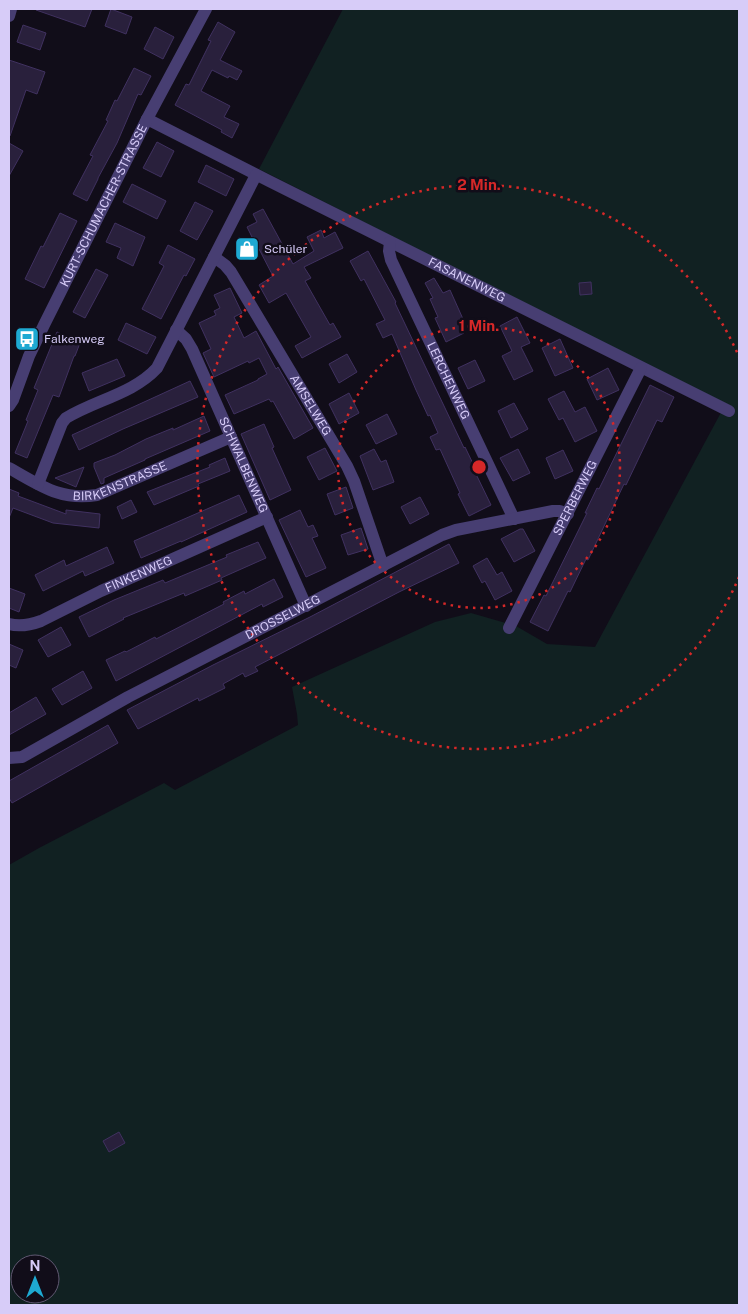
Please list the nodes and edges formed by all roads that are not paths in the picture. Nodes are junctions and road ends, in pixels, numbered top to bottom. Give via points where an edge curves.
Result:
1 (11, 9) edge
2 (206, 9) edge
3 (9, 16) edge
4 (147, 119) junction
5 (256, 175) junction
6 (390, 242) junction
7 (214, 257) junction
8 (176, 330) junction
9 (641, 368) junction
10 (9, 406) edge
11 (729, 411) dead end
12 (231, 436) junction
13 (9, 468) edge
14 (38, 484) junction
15 (568, 514) junction
16 (267, 517) junction
17 (514, 519) junction
18 (383, 566) junction
19 (306, 606) junction
20 (9, 624) edge
21 (509, 628) dead end
22 (9, 758) edge

1 - 3 street
2 - 4 street, KURT-SCHUMACHER-STRASSE
4 - 5 street
4 - 10 street, KURT-SCHUMACHER-STRASSE via 36,341
5 - 6 street, FASANENWEG
5 - 7 street
6 - 9 street, FASANENWEG
6 - 17 street, LERCHENWEG via 390,260
7 - 8 street
7 - 18 street, AMSELWEG via 231,272 347,466
8 - 12 street, SCHWALBENWEG via 192,349
8 - 14 street via 157,368 150,375 134,386 66,418
9 - 11 street, FASANENWEG
9 - 15 street, SPERBERWEG
12 - 14 street, BIRKENSTRASSE via 97,495 68,496
12 - 16 street, SCHWALBENWEG
13 - 14 street, BIRKENSTRASSE
15 - 17 street, DROSSELWEG via 553,511
15 - 21 street, SPERBERWEG
16 - 19 street, SCHWALBENWEG
16 - 20 street, FINKENWEG via 41,621 23,626
17 - 18 street, DROSSELWEG via 442,535
18 - 19 street, DROSSELWEG
19 - 22 street, DROSSELWEG via 136,693 22,757

